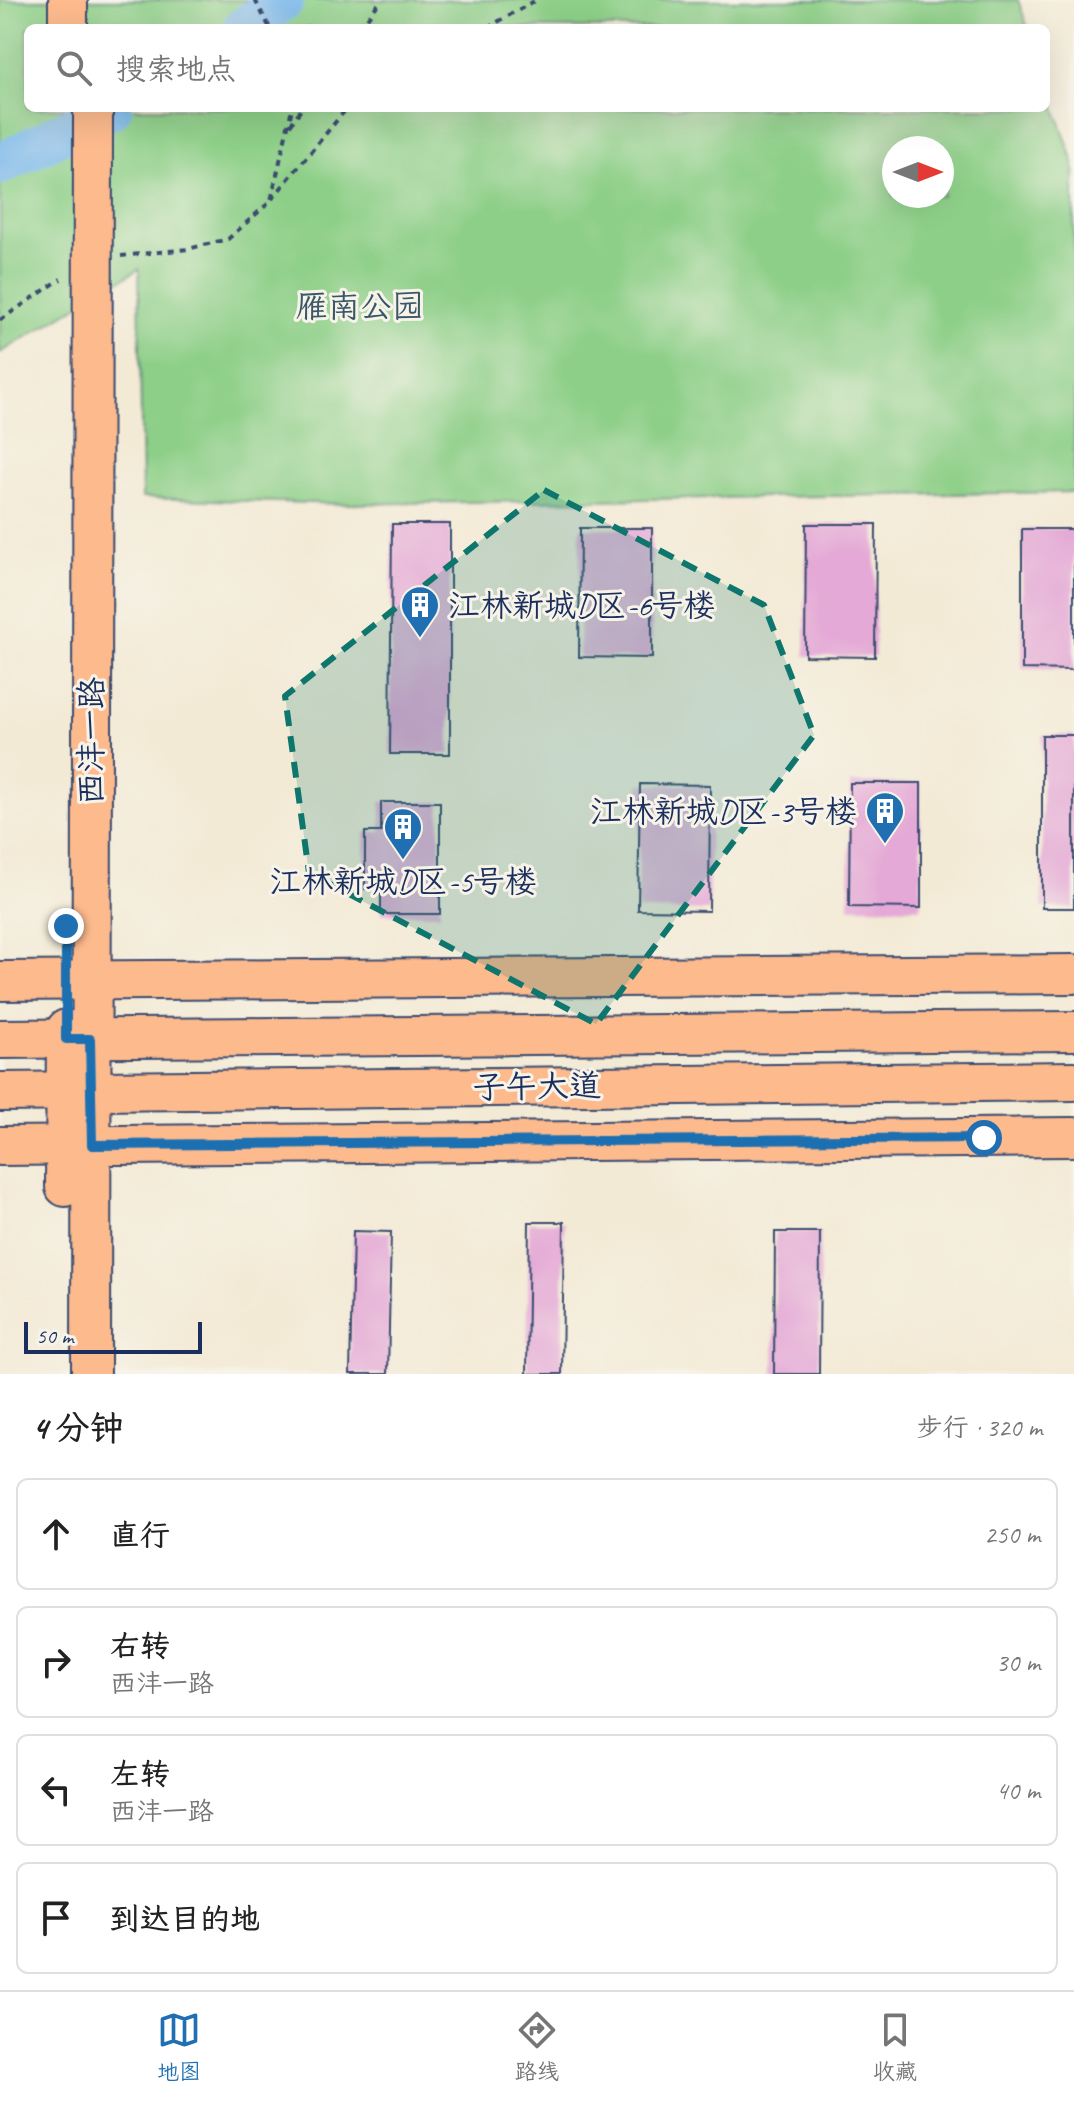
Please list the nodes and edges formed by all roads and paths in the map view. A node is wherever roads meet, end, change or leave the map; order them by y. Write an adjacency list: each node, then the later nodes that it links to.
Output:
1 (68, 0): 6 (main road)
2 (93, 0): 7 (main road)
3 (255, 0): 8 (path)
4 (381, 0): 9 (path)
5 (536, 0): 10 (path)
6 (68, 24)
7 (93, 24)
8 (268, 24)
9 (363, 24)
10 (494, 24)
11 (68, 112): 18 (main road, 西沣一路)
12 (93, 112): 18 (main road, 西沣一路)
13 (291, 112): 16 (path)
14 (299, 112): 16 (path)
15 (344, 112): 17 (path)
16 (287, 129): 17 (path)
17 (271, 201): 18 (path)
18 (80, 259): 19 (path); 22 (main road, 西沣一路)
19 (0, 320)
20 (1074, 974): 22 (main road)
21 (0, 981): 22 (main road)
22 (78, 981): 25 (main road, 西沣一路)
23 (1074, 1031): 25 (main road, 子午大道)
24 (0, 1039): 25 (main road, 子午大道)
25 (78, 1039): 27 (main road, 西沣一路)
26 (1074, 1081): 27 (main road, 子午大道)
27 (79, 1091): 28 (main road, 子午大道); 30 (main road, 西沣一路)
28 (0, 1092)
29 (1074, 1137): 30 (main road)
30 (79, 1145): 31 (main road); 32 (main road, 西沣一路); 33 (main road, 西沣一路)
31 (0, 1146)
32 (65, 1374)
33 (91, 1374)

